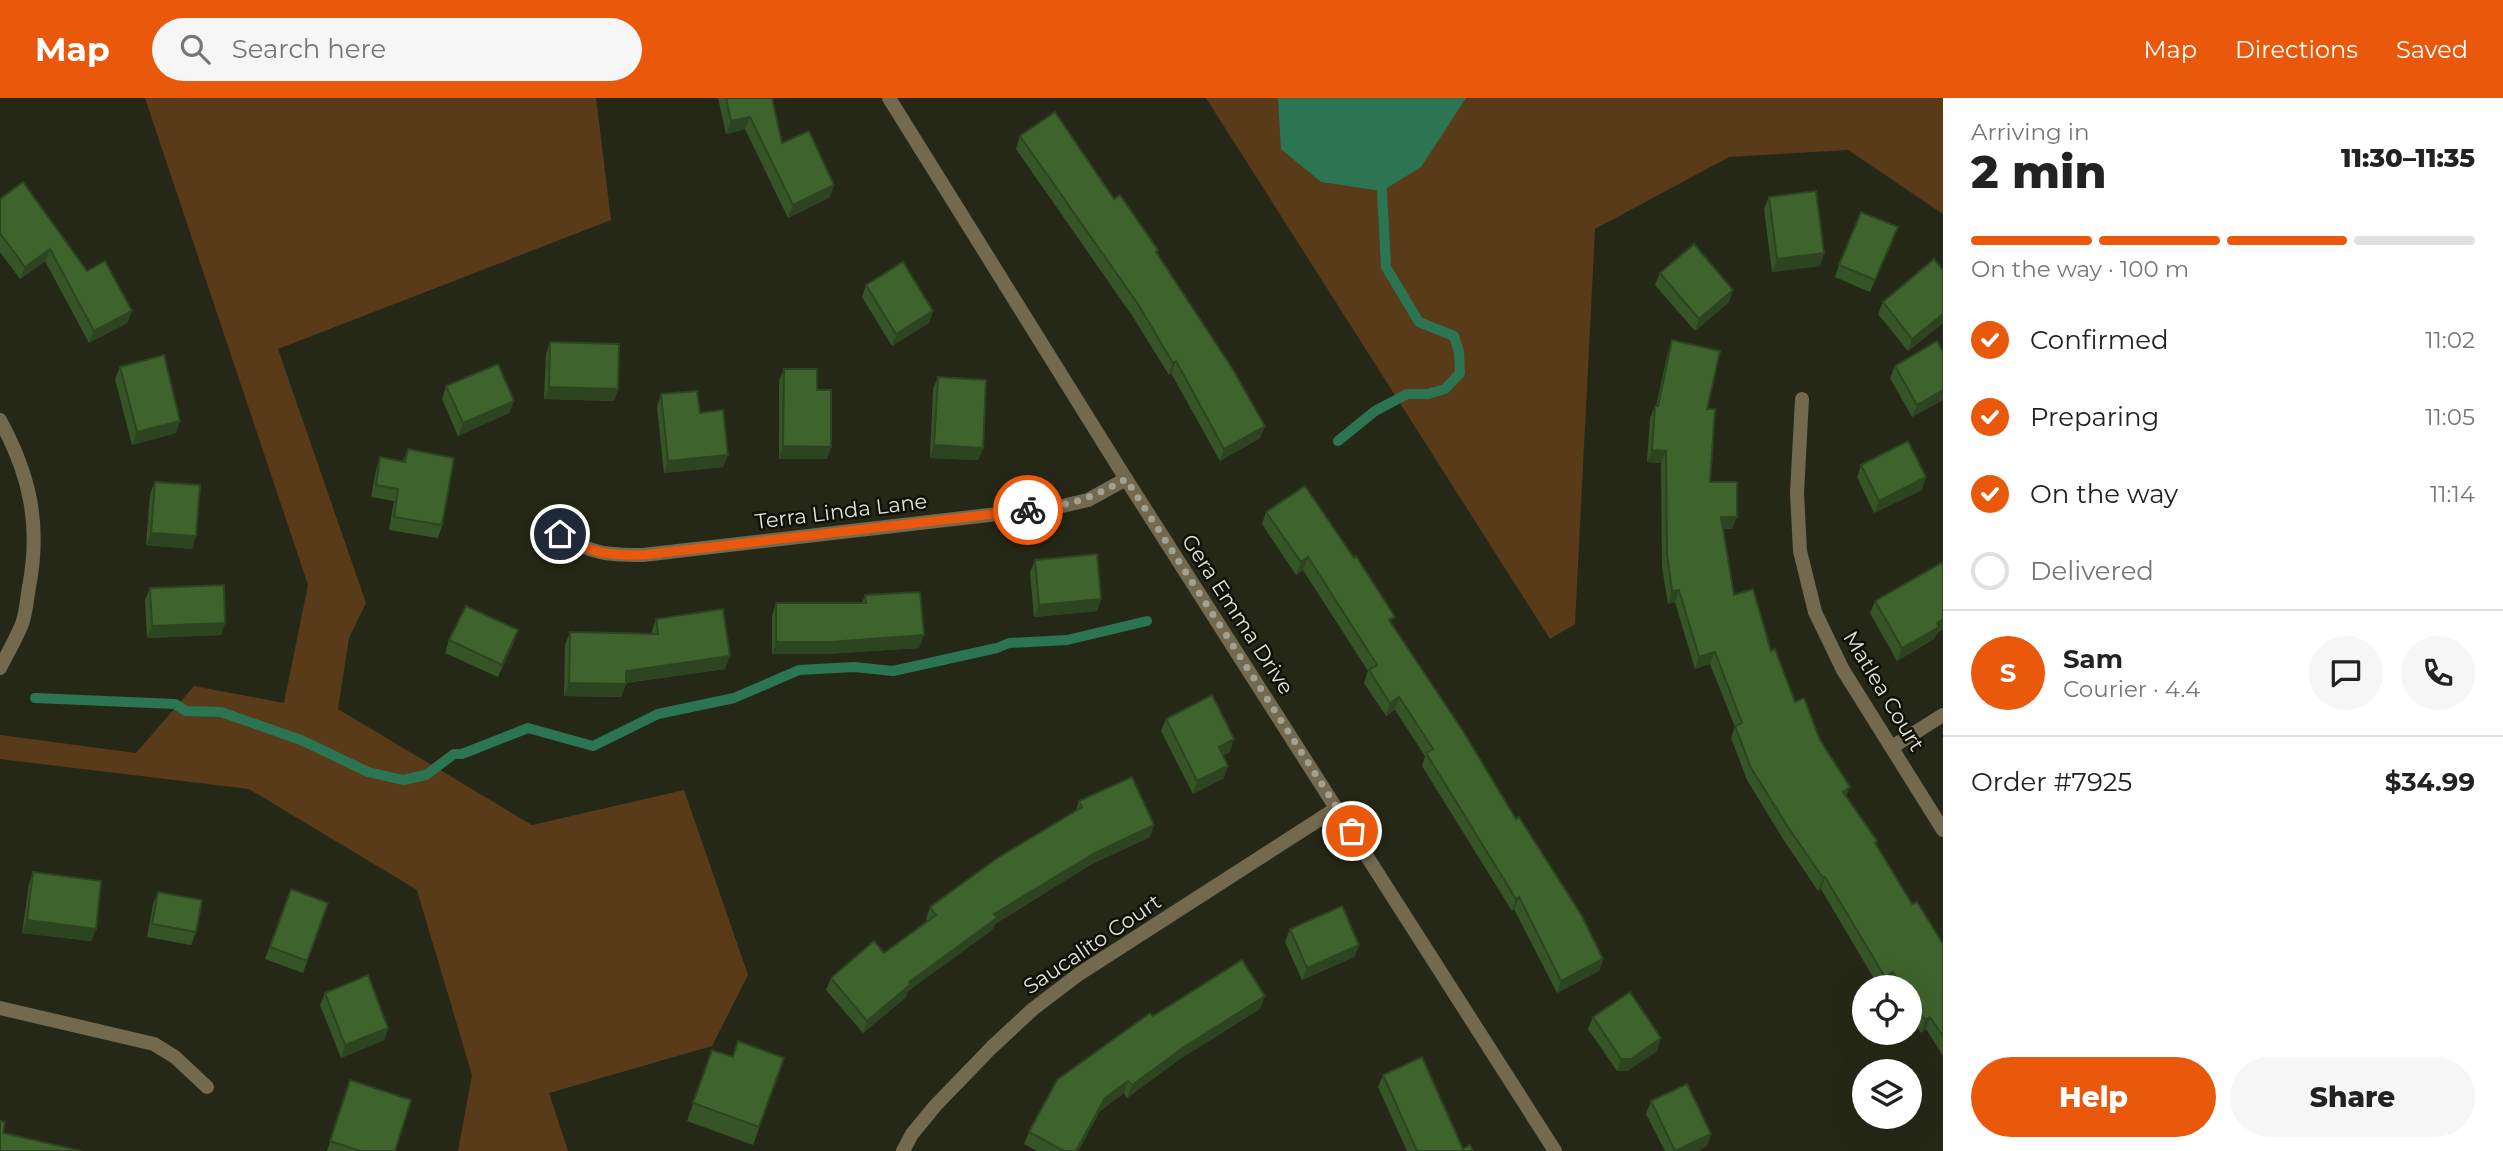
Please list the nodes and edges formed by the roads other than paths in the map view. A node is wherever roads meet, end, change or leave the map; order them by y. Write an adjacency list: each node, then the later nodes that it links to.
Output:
1 (889, 98): 4 (street, Gera Emma Drive)
2 (1802, 400): 8 (street, Matlea Court)
3 (0, 420): 6 (street)
4 (1126, 479): 5 (street, Terra Linda Lane); 9 (street, Gera Emma Drive)
5 (560, 534)
6 (0, 668)
7 (1943, 715): 8 (street)
8 (1892, 747): 10 (street, Matlea Court)
9 (1337, 808): 13 (street, Saucalito Court); 14 (street, Gera Emma Drive)
10 (1943, 830)
11 (0, 1008): 12 (street)
12 (206, 1087)
13 (903, 1151)
14 (1555, 1151)

